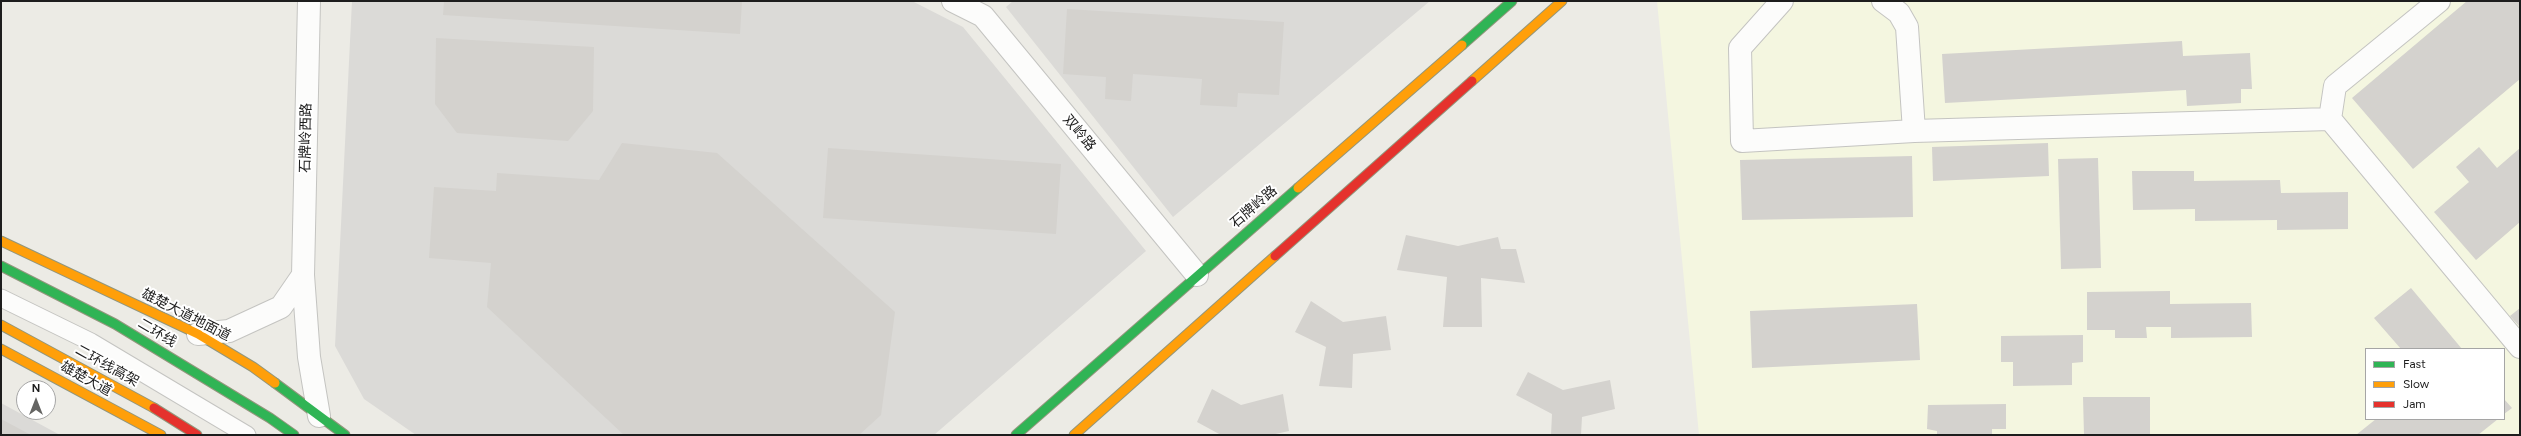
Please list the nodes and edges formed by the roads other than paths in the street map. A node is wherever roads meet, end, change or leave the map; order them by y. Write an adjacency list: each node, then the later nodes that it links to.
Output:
1 (309, 1): 12 (street, 石牌岭西路)
2 (954, 1): 13 (street, 双岭路)
3 (1512, 1): 13 (main road, 石牌岭路)
4 (1562, 1): 27 (main road)
5 (1782, 1): 9 (street)
6 (1883, 1): 9 (street)
7 (2439, 1): 8 (street)
8 (2330, 119): 9 (street); 17 (street)
9 (1914, 131)
10 (1, 241): 16 (main road, 雄楚大道地面道)
11 (1, 266): 24 (main road, 二环线)
12 (303, 275): 16 (street); 19 (street, 石牌岭西路)
13 (1197, 275): 26 (main road, 石牌岭路)
14 (1, 298): 23 (lane)
15 (1, 325): 22 (main road, 二环线高架)
16 (198, 334): 19 (main road, 雄楚大道地面道)
17 (2520, 347)
18 (1, 350): 20 (main road, 雄楚大道); 21 (main road)
19 (319, 416): 25 (main road, 雄楚大道地面道)
20 (156, 435)
21 (160, 435)
22 (197, 435)
23 (247, 435)
24 (294, 435)
25 (345, 435)
26 (1016, 435)
27 (1074, 435)

